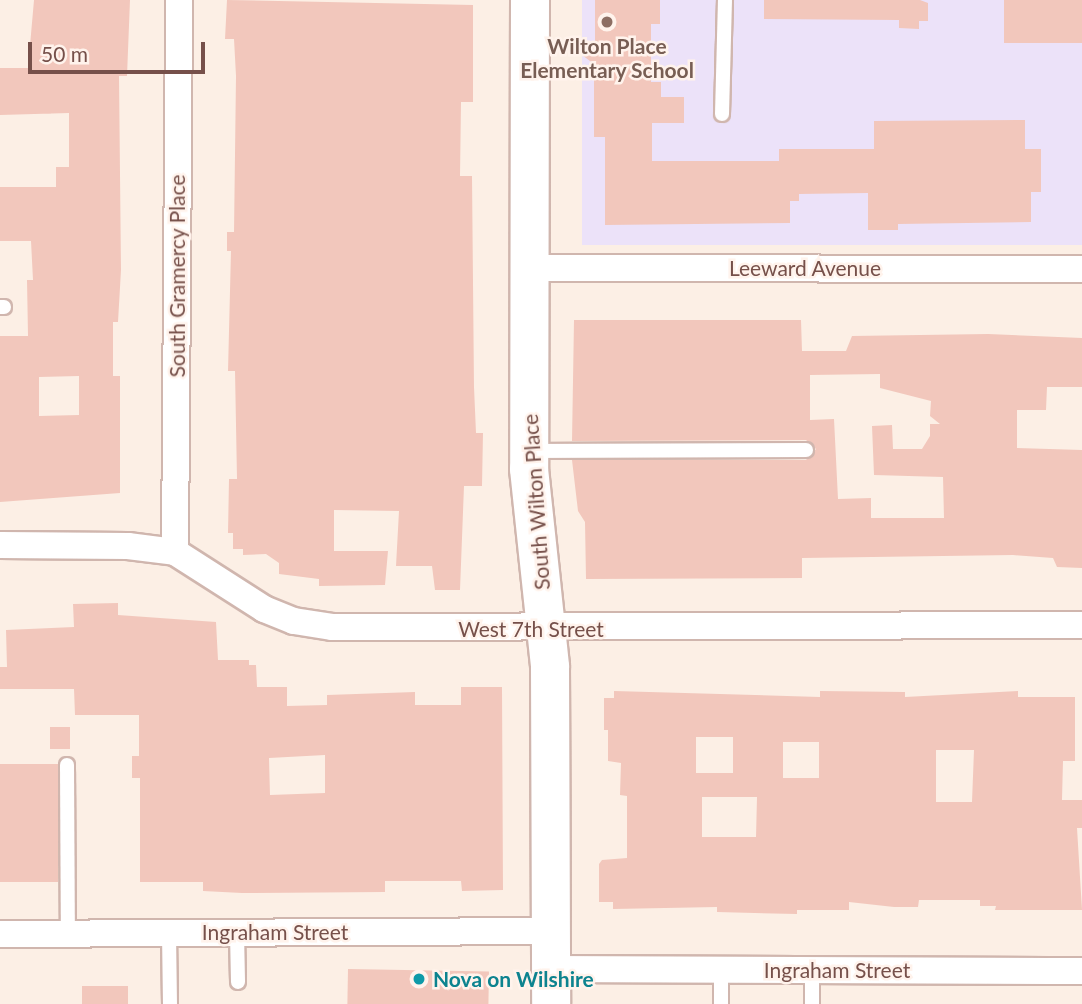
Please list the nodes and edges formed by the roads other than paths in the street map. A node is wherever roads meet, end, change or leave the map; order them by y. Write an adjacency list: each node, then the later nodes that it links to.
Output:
1 (179, 0): 10 (street, South Gramercy Place)
2 (530, 0): 5 (main road, South Wilton Place)
3 (725, 0): 4 (lane)
4 (722, 114)
5 (527, 268): 6 (street, Leeward Avenue); 8 (main road, South Wilton Place)
6 (1082, 269)
7 (806, 450): 8 (lane)
8 (528, 451): 12 (main road, South Wilton Place)
9 (0, 545): 10 (street, West 7th Street)
10 (175, 552): 12 (street, West 7th Street)
11 (1082, 625): 12 (street, West 7th Street)
12 (546, 630): 14 (main road, South Wilton Place)
13 (67, 765): 15 (lane)
14 (550, 931): 17 (street, Ingraham Street); 23 (main road, South Wilton Place)
15 (68, 933): 16 (street, Ingraham Street); 18 (street, Ingraham Street)
16 (169, 933): 17 (street, Ingraham Street); 24 (lane)
17 (237, 933): 22 (lane)
18 (0, 934)
19 (721, 970): 20 (street, Ingraham Street); 23 (street, Ingraham Street); 25 (lane)
20 (812, 970): 21 (street, Ingraham Street); 26 (lane)
21 (1082, 971)
22 (238, 982)
23 (550, 987)
24 (170, 1004)
25 (721, 1004)
26 (812, 1004)

